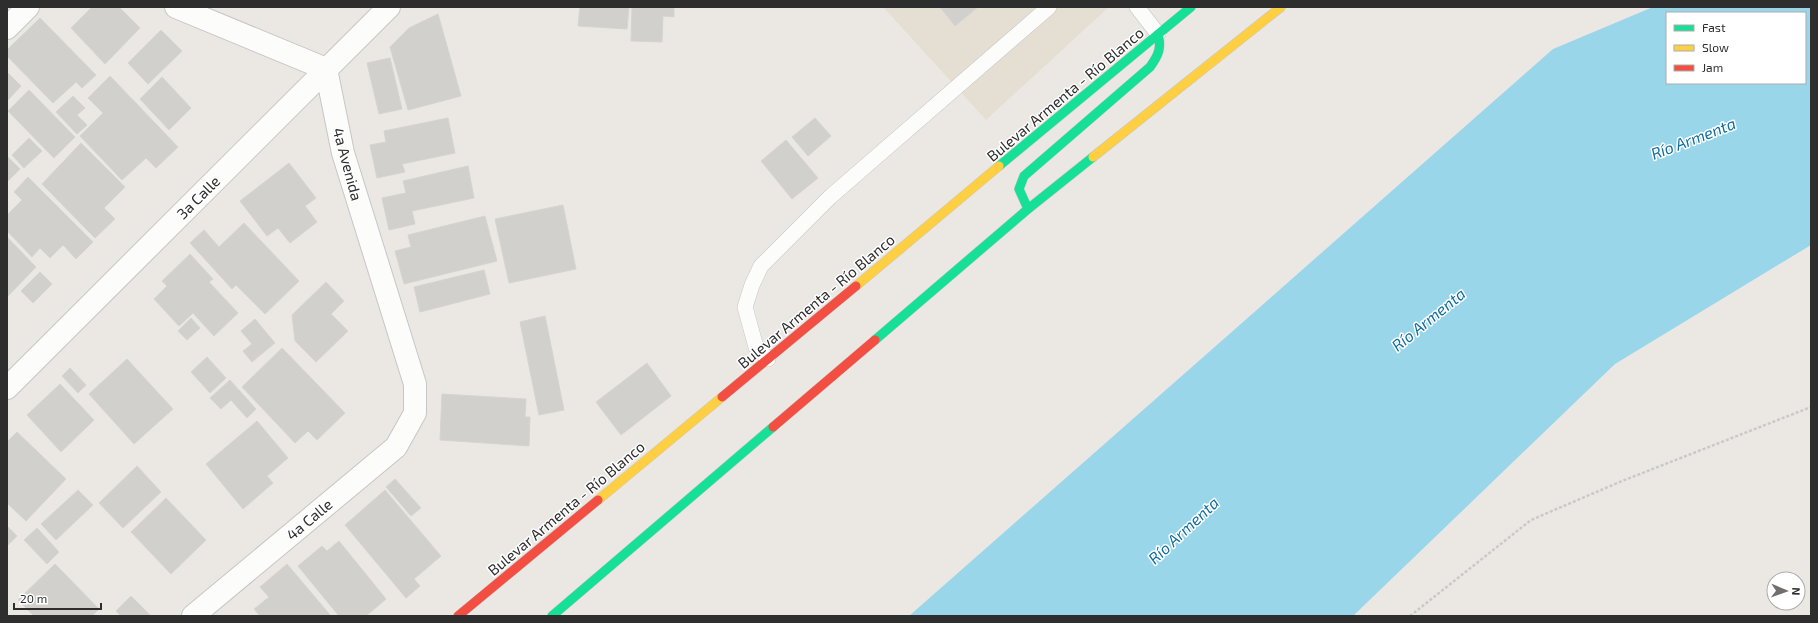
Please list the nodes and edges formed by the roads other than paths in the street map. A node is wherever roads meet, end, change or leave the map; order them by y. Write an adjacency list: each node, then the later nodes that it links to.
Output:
1 (28, 7): 8 (street)
2 (176, 7): 10 (street)
3 (389, 7): 10 (street, 3a Calle)
4 (1049, 7): 12 (lane)
5 (1137, 7): 9 (lane)
6 (1191, 7): 9 (main road, Bulevar Armenta - Río Blanco)
7 (1274, 9): 11 (main road)
8 (7, 28)
9 (1158, 34): 11 (main road); 12 (main road, Bulevar Armenta - Río Blanco)
10 (326, 69): 13 (street, 3a Calle); 14 (street, 4a Avenida)
11 (1028, 209): 17 (main road)
12 (768, 359): 16 (main road, Bulevar Armenta - Río Blanco)
13 (7, 388)
14 (415, 413): 15 (street, 4a Calle)
15 (193, 616)
16 (458, 616)
17 (552, 616)

